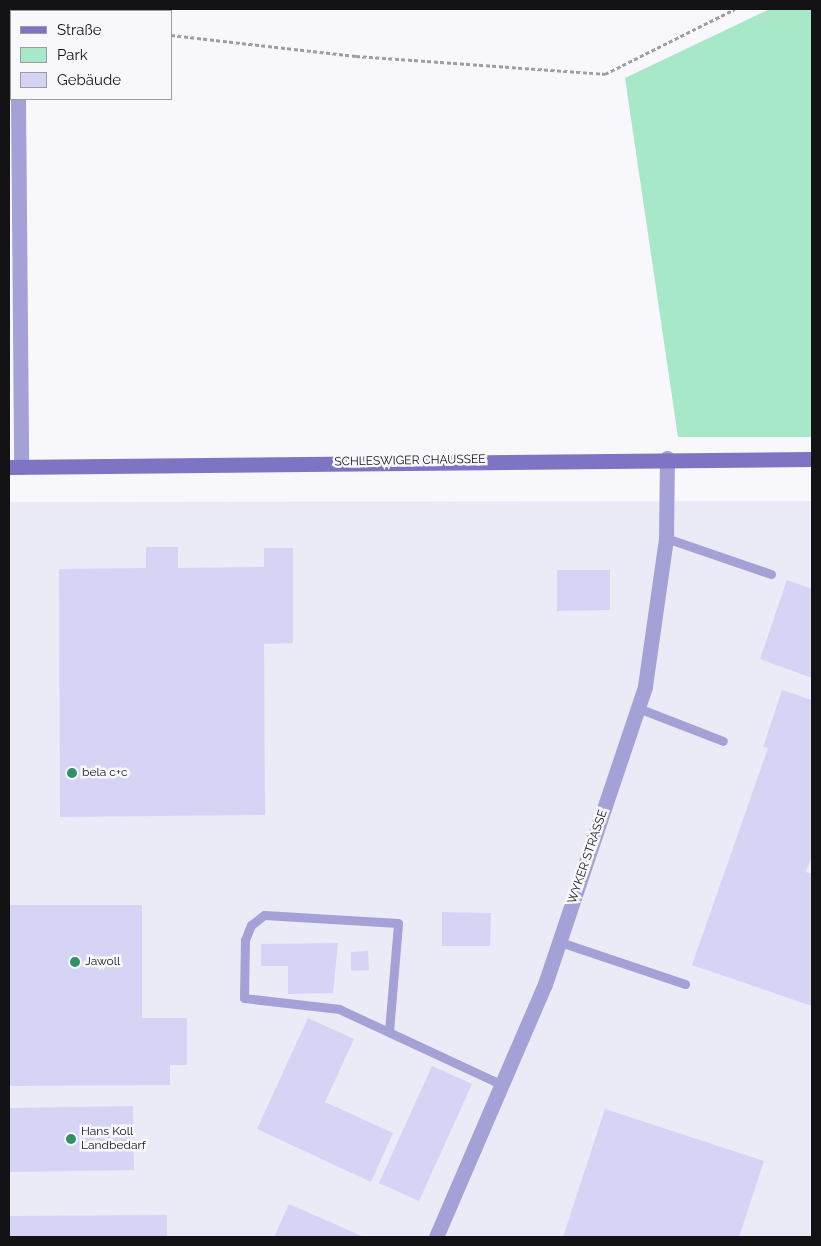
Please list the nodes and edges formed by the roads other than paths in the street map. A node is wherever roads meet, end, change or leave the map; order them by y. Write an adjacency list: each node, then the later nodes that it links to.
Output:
1 (18, 100): 4 (street)
2 (667, 458): 3 (main road, SCHLESWIGER CHAUSSEE); 4 (main road, SCHLESWIGER CHAUSSEE); 5 (street, WYKER STRASSE)
3 (812, 459)
4 (15, 466)
5 (666, 538): 6 (lane); 7 (street, WYKER STRASSE)
6 (771, 574)
7 (638, 708): 8 (lane); 9 (street, WYKER STRASSE)
8 (723, 741)
9 (560, 942): 10 (lane); 12 (street, WYKER STRASSE)
10 (685, 984)
11 (389, 1031): 11 (lane); 12 (lane)
12 (503, 1085): 13 (street, WYKER STRASSE)
13 (436, 1237)

